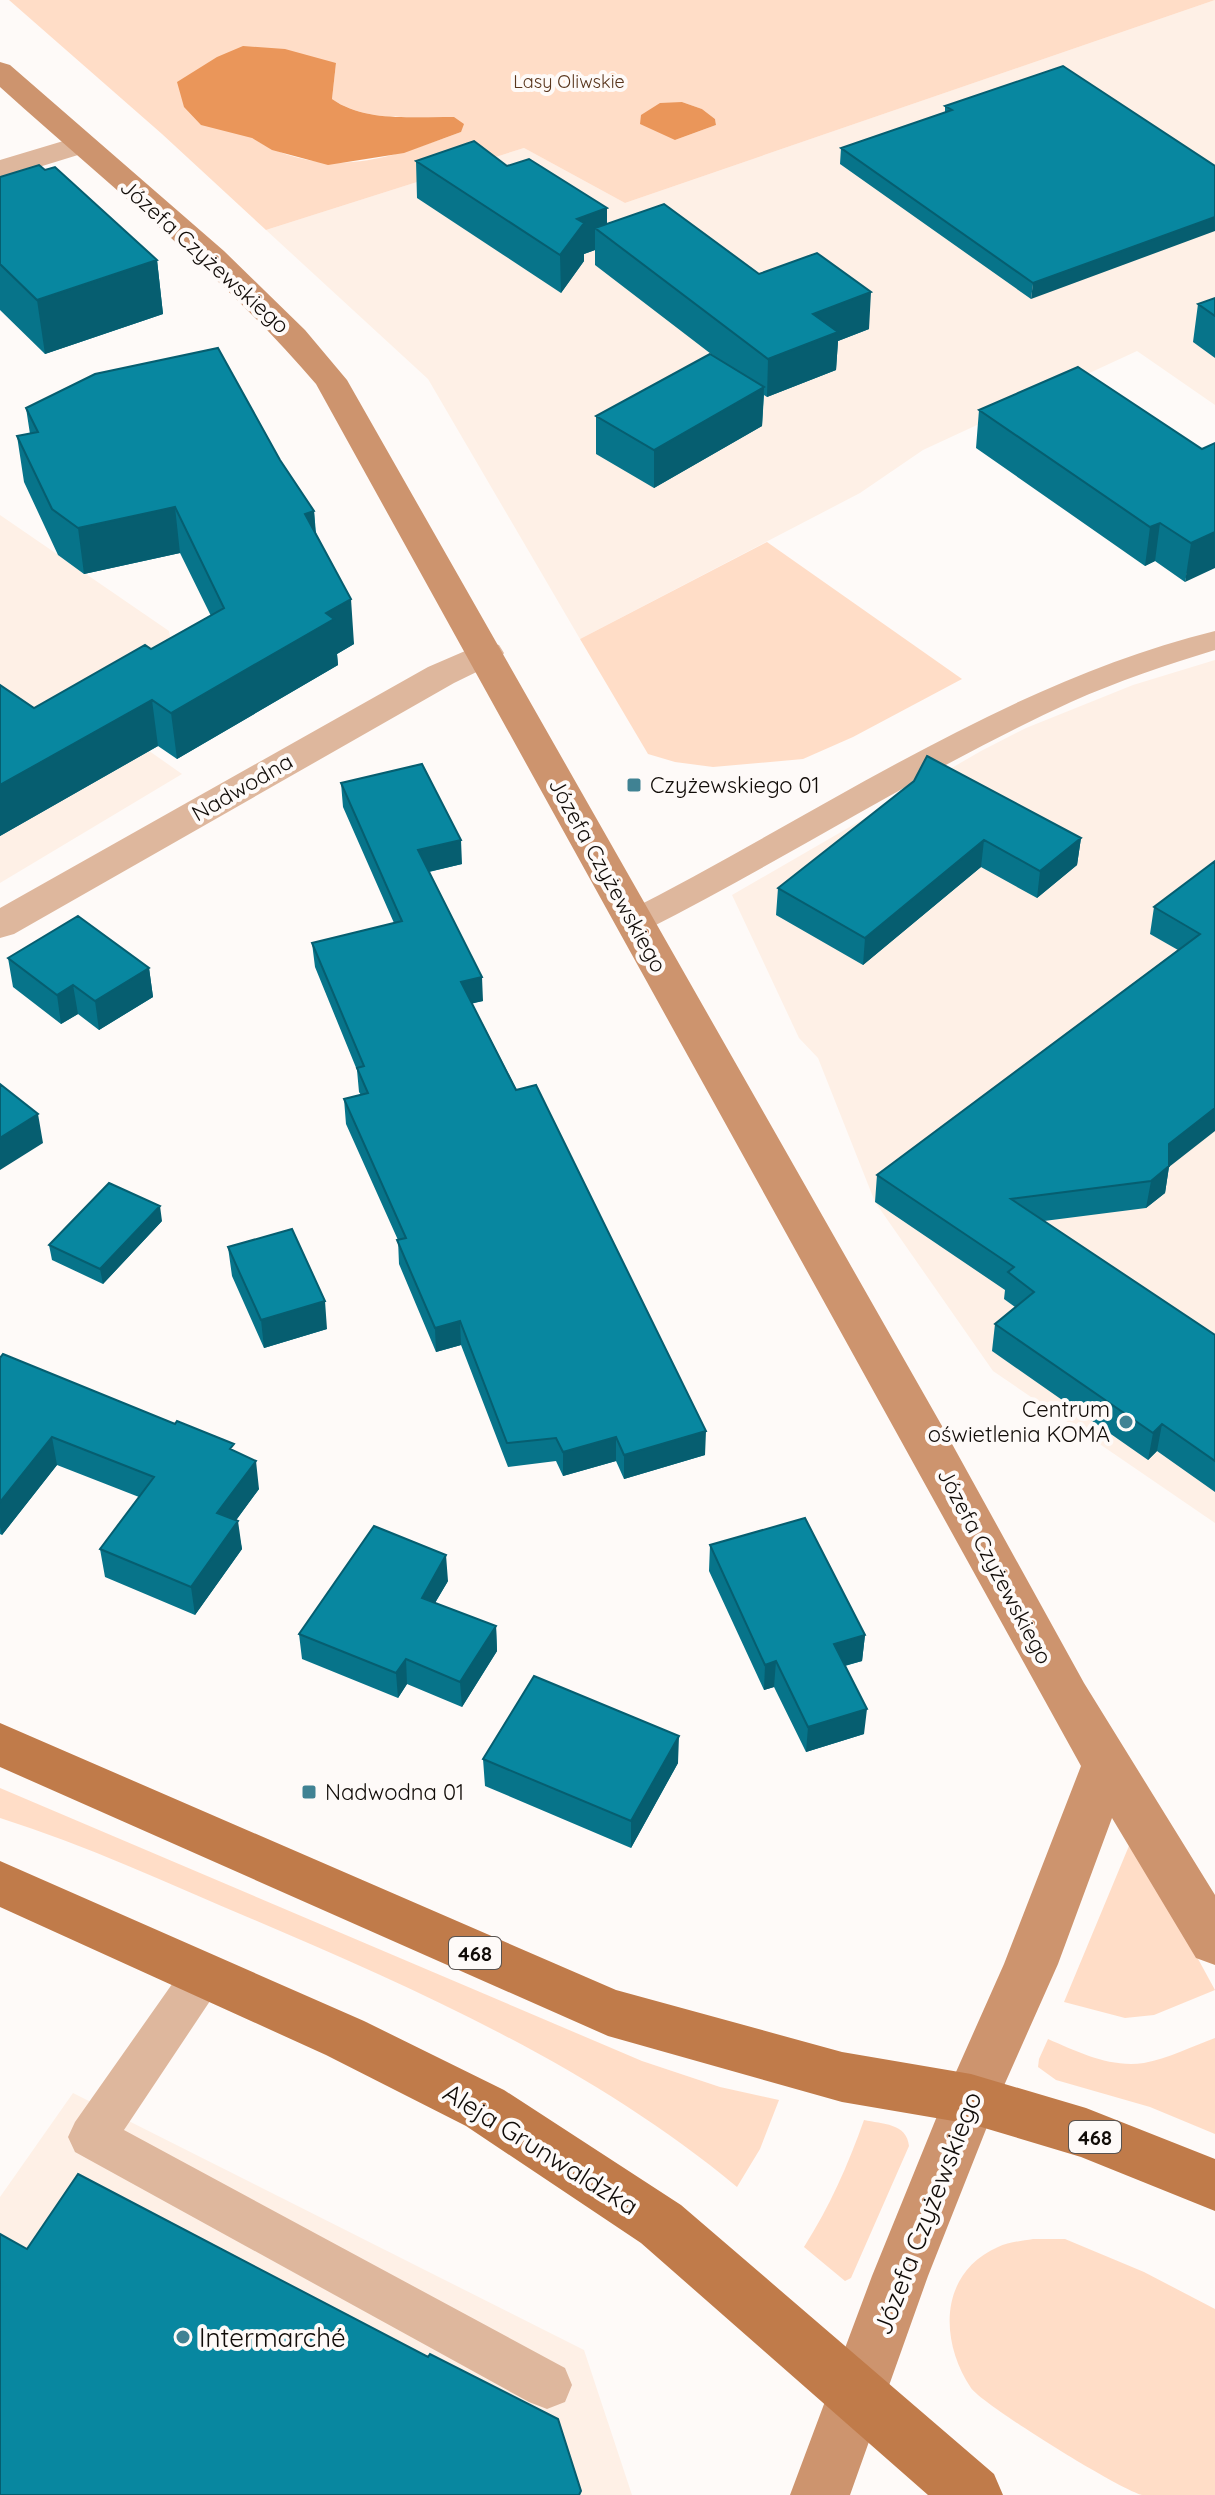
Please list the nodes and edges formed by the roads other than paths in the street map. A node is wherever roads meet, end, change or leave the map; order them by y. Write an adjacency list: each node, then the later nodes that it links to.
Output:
1 (0, 71): 2 (street, Józefa Czyżewskiego)
2 (80, 145): 3 (street); 5 (street, Józefa Czyżewskiego)
3 (0, 170)
4 (1215, 640): 6 (lane)
5 (486, 653): 6 (street, Józefa Czyżewskiego); 7 (street, Nadwodna)
6 (634, 922): 9 (street, Józefa Czyżewskiego)
7 (0, 925)
8 (0, 1744): 13 (main road, 468)
9 (1107, 1765): 11 (street, Józefa Czyżewskiego); 13 (street, Józefa Czyżewskiego)
10 (0, 1883): 12 (main road, Aleja Grunwaldzka)
11 (1215, 1942)
12 (205, 1974): 15 (lane); 16 (main road, Aleja Grunwaldzka)
13 (971, 2099): 14 (main road, 468); 16 (street, Józefa Czyżewskiego)
14 (1215, 2185)
15 (547, 2385)
16 (857, 2394): 17 (street, Józefa Czyżewskiego); 18 (main road, Aleja Grunwaldzka)
17 (820, 2495)
18 (973, 2495)

